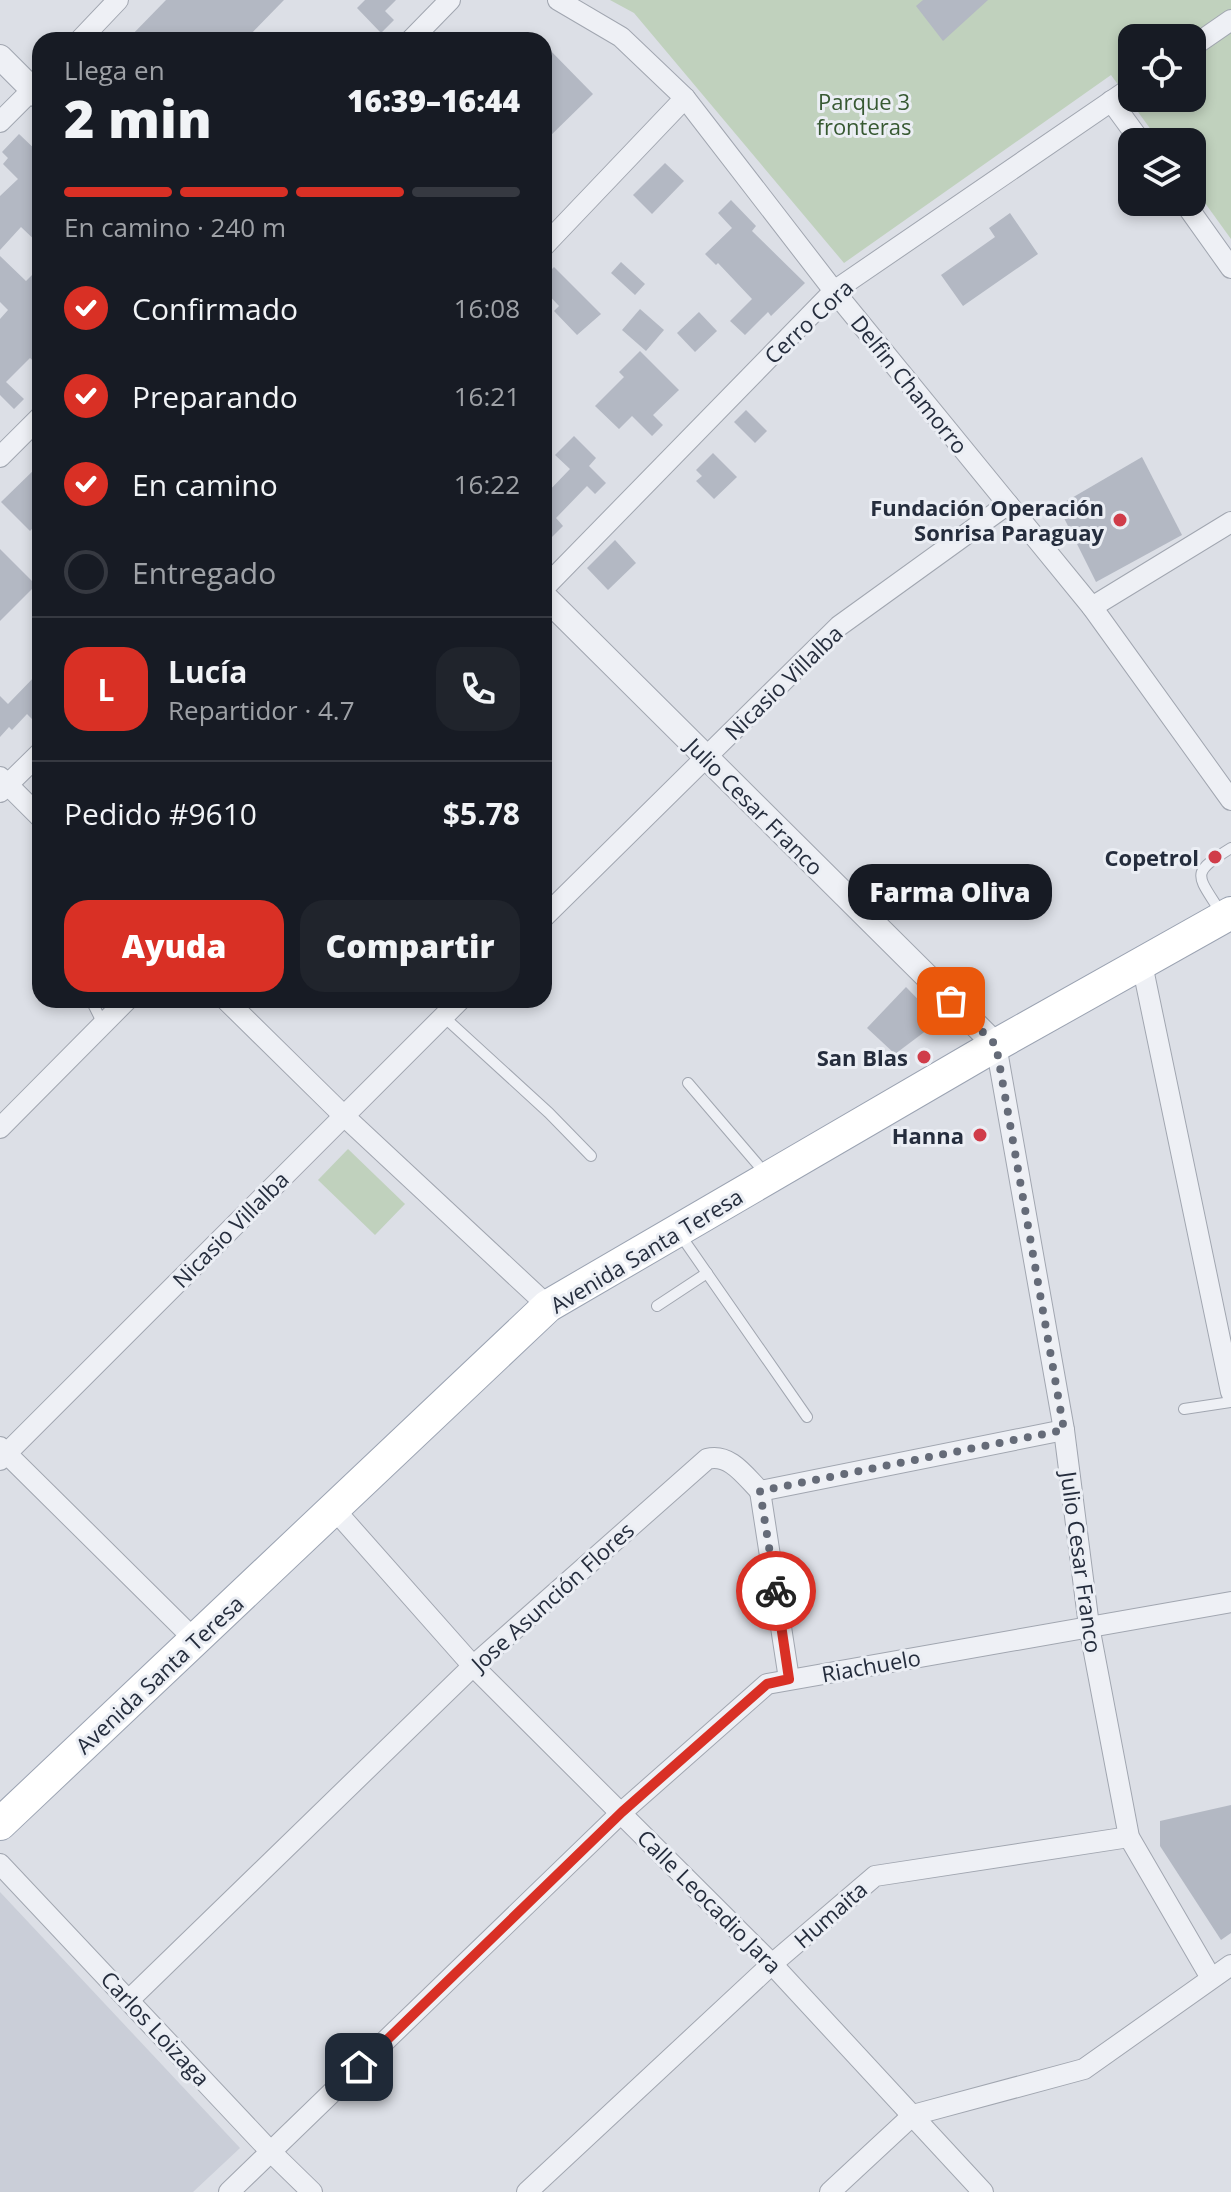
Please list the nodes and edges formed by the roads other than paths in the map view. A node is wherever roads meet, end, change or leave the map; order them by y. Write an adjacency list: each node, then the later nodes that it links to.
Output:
1 (118, 0): 5 (street)
2 (450, 0): 6 (street)
3 (558, 0): 12 (street, Delfin Chamorro)
4 (1231, 20): 7 (street)
5 (88, 32)
6 (419, 32)
7 (1206, 37)
8 (0, 57): 9 (street)
9 (32, 85)
10 (32, 93): 14 (street)
11 (1118, 96): 13 (street, Cerro Cora)
12 (685, 98): 17 (street); 19 (street, Delfin Chamorro)
13 (1111, 101): 15 (street); 19 (street, Cerro Cora)
14 (0, 122)
15 (1131, 128)
16 (1194, 216): 18 (street)
17 (552, 238)
18 (1231, 268)
19 (834, 291): 22 (street, Delfin Chamorro); 24 (street, Cerro Cora)
20 (32, 425): 21 (street)
21 (0, 457)
22 (1008, 504): 26 (street, Delfin Chamorro); 27 (street, Nicasio Villalba)
23 (1231, 522): 26 (street)
24 (552, 580)
25 (552, 604): 27 (street, Julio Cesar Franco)
26 (1092, 607): 30 (street, Delfin Chamorro)
27 (706, 757): 33 (street, Nicasio Villalba); 42 (street, Julio Cesar Franco)
28 (32, 760): 29 (street)
29 (3, 785): 31 (street)
30 (1231, 800)
31 (32, 810)
32 (1231, 848): 34 (lane)
33 (552, 909)
34 (1227, 915): 35 (main road, Avenida Santa Teresa)
35 (1142, 964): 42 (main road, Avenida Santa Teresa); 52 (street)
36 (95, 1008): 41 (lane)
37 (119, 1008): 41 (street)
38 (234, 1008): 44 (street)
39 (452, 1008): 40 (street, Nicasio Villalba)
40 (443, 1016): 44 (street, Nicasio Villalba); 46 (lane)
41 (103, 1024): 45 (street)
42 (996, 1045): 47 (main road, Avenida Santa Teresa); 56 (street, Julio Cesar Franco)
43 (688, 1083): 47 (lane)
44 (343, 1115): 50 (street); 57 (street, Nicasio Villalba)
45 (0, 1128)
46 (591, 1156)
47 (769, 1178): 48 (main road, Avenida Santa Teresa)
48 (678, 1231): 49 (lane); 50 (main road, Avenida Santa Teresa)
49 (707, 1273): 51 (lane); 55 (lane)
50 (548, 1306): 59 (main road, Avenida Santa Teresa)
51 (657, 1306)
52 (1231, 1392)
53 (1231, 1402): 54 (lane)
54 (1184, 1409)
55 (807, 1417)
56 (1064, 1430): 58 (street); 61 (street, Julio Cesar Franco)
57 (2, 1453): 62 (street)
58 (760, 1491): 63 (street, Jose Asunción Flores); 64 (street)
59 (334, 1509): 62 (main road, Avenida Santa Teresa); 63 (street, Calle Leocadio Jara)
60 (1231, 1602): 61 (street, Riachuelo)
61 (1089, 1626): 64 (street, Riachuelo); 67 (street, Julio Cesar Franco)
62 (195, 1640): 66 (main road, Avenida Santa Teresa)
63 (473, 1666): 65 (street, Calle Leocadio Jara); 71 (street, Jose Asunción Flores)
64 (789, 1679): 65 (street, Riachuelo)
65 (622, 1812): 69 (street, Calle Leocadio Jara); 73 (street, Riachuelo)
66 (0, 1824)
67 (1129, 1837): 69 (street, Humaita); 70 (street, Julio Cesar Franco)
68 (0, 1864): 71 (street, Carlos Loizaga)
69 (772, 1964): 72 (street, Calle Leocadio Jara); 76 (street, Humaita)
70 (1225, 1973): 72 (street)
71 (130, 1999): 73 (street, Carlos Loizaga)
72 (913, 2115): 77 (street); 78 (street, Calle Leocadio Jara)
73 (271, 2152): 74 (street, Riachuelo); 75 (street, Carlos Loizaga)
74 (229, 2192)
75 (312, 2192)
76 (527, 2192)
77 (830, 2192)
78 (983, 2192)

